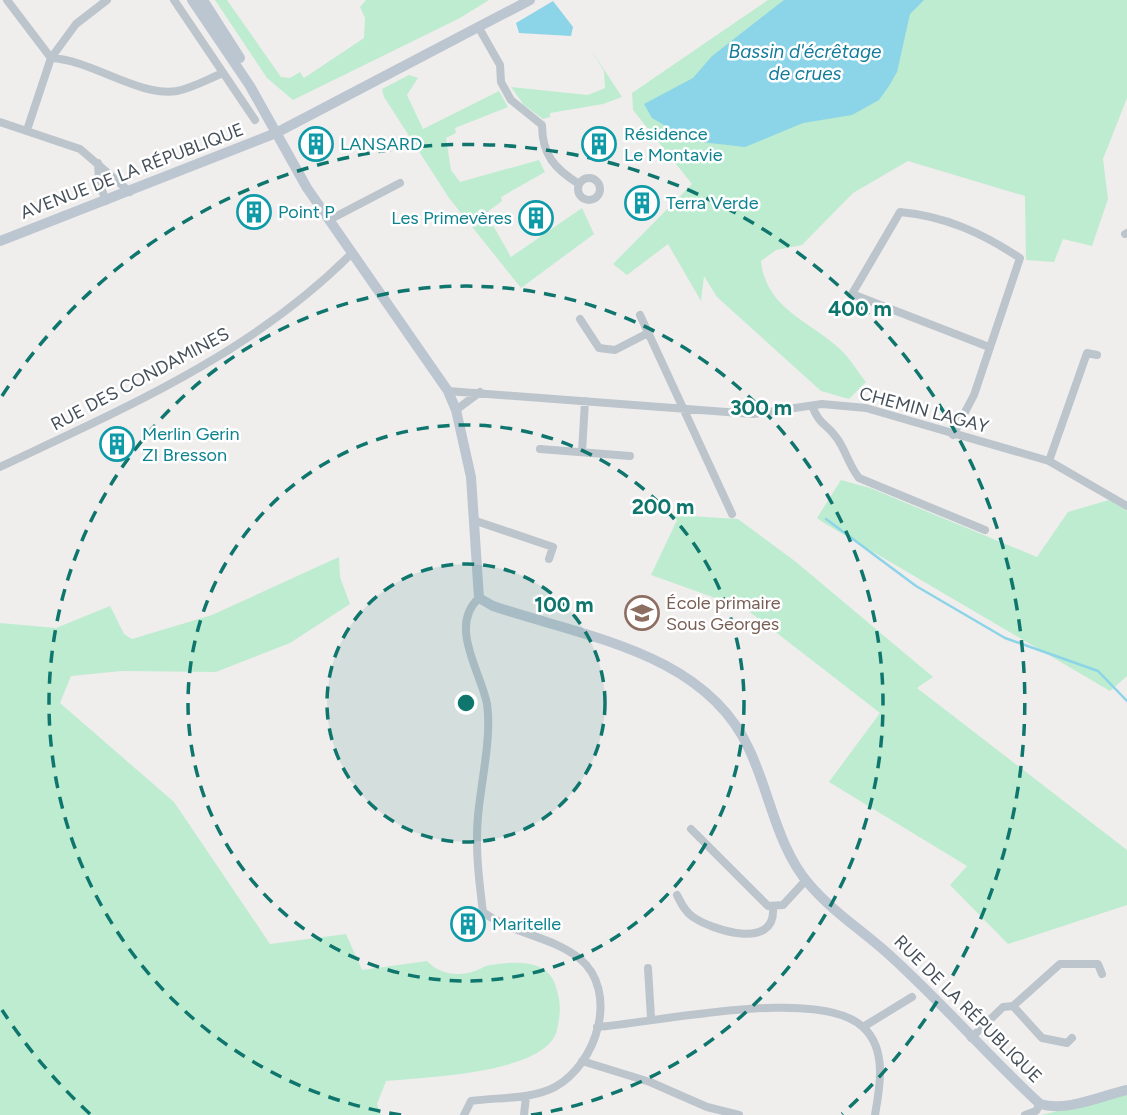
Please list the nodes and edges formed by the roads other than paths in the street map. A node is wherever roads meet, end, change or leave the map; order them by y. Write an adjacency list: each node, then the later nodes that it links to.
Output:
1 (7, 0): 8 (street)
2 (107, 0): 8 (street)
3 (174, 0): 9 (street)
4 (192, 0): 13 (street)
5 (203, 0): 13 (street)
6 (530, 0): 7 (street, AVENUE DE LA RÉPUBLIQUE)
7 (479, 28): 13 (street, AVENUE DE LA RÉPUBLIQUE); 16 (street)
8 (51, 58): 9 (street); 12 (street)
9 (223, 73): 10 (street)
10 (256, 120)
11 (0, 122): 12 (street)
12 (27, 130): 14 (street)
13 (276, 133): 17 (street, AVENUE DE LA RÉPUBLIQUE); 19 (street)
14 (98, 163): 17 (street); 18 (street)
15 (400, 183): 19 (street)
16 (579, 184)
17 (130, 192): 18 (street, AVENUE DE LA RÉPUBLIQUE)
18 (106, 201): 20 (street, AVENUE DE LA RÉPUBLIQUE)
19 (329, 220): 21 (street)
20 (0, 241)
21 (352, 253): 27 (street); 38 (street, RUE DES CONDAMINES)
22 (640, 315): 24 (street)
23 (579, 319): 24 (street)
24 (648, 333): 31 (street)
25 (989, 347): 25 (street); 33 (street)
26 (1097, 355): 37 (street)
27 (448, 391): 28 (street, CHEMIN LAGAY); 32 (street)
28 (480, 392): 29 (street, CHEMIN LAGAY); 32 (street)
29 (585, 401): 31 (street, CHEMIN LAGAY); 35 (street)
30 (812, 406): 31 (street, CHEMIN LAGAY); 33 (street, CHEMIN LAGAY); 42 (street)
31 (682, 408): 40 (street)
32 (456, 410): 41 (street)
33 (953, 435): 37 (street, CHEMIN LAGAY)
34 (540, 449): 35 (street)
35 (582, 452): 36 (street)
36 (630, 456)
37 (1049, 461): 39 (street, CHEMIN LAGAY)
38 (0, 467)
39 (1127, 506)
40 (732, 514)
41 (473, 520): 43 (street); 44 (street)
42 (985, 530)
43 (549, 559)
44 (479, 598): 46 (street, RUE DE LA RÉPUBLIQUE); 54 (street)
45 (691, 830): 48 (street)
46 (806, 880): 48 (street); 56 (street, RUE DE LA RÉPUBLIQUE)
47 (677, 895): 48 (street)
48 (773, 908)
49 (648, 968): 53 (street)
50 (1102, 974): 52 (street)
51 (912, 997): 55 (street)
52 (1013, 1006): 56 (street); 57 (street)
53 (651, 1017): 54 (street); 55 (street)
54 (597, 1027): 58 (street)
55 (863, 1027): 65 (street)
56 (971, 1038): 61 (street, RUE DE LA RÉPUBLIQUE)
57 (1072, 1038)
58 (582, 1061): 60 (street); 64 (street)
59 (1127, 1090): 61 (street, RUE DE LA RÉPUBLIQUE)
60 (526, 1096): 62 (street); 63 (street)
61 (1040, 1104): 66 (street)
62 (464, 1115)
63 (524, 1115)
64 (739, 1115)
65 (875, 1115)
66 (1025, 1115)

